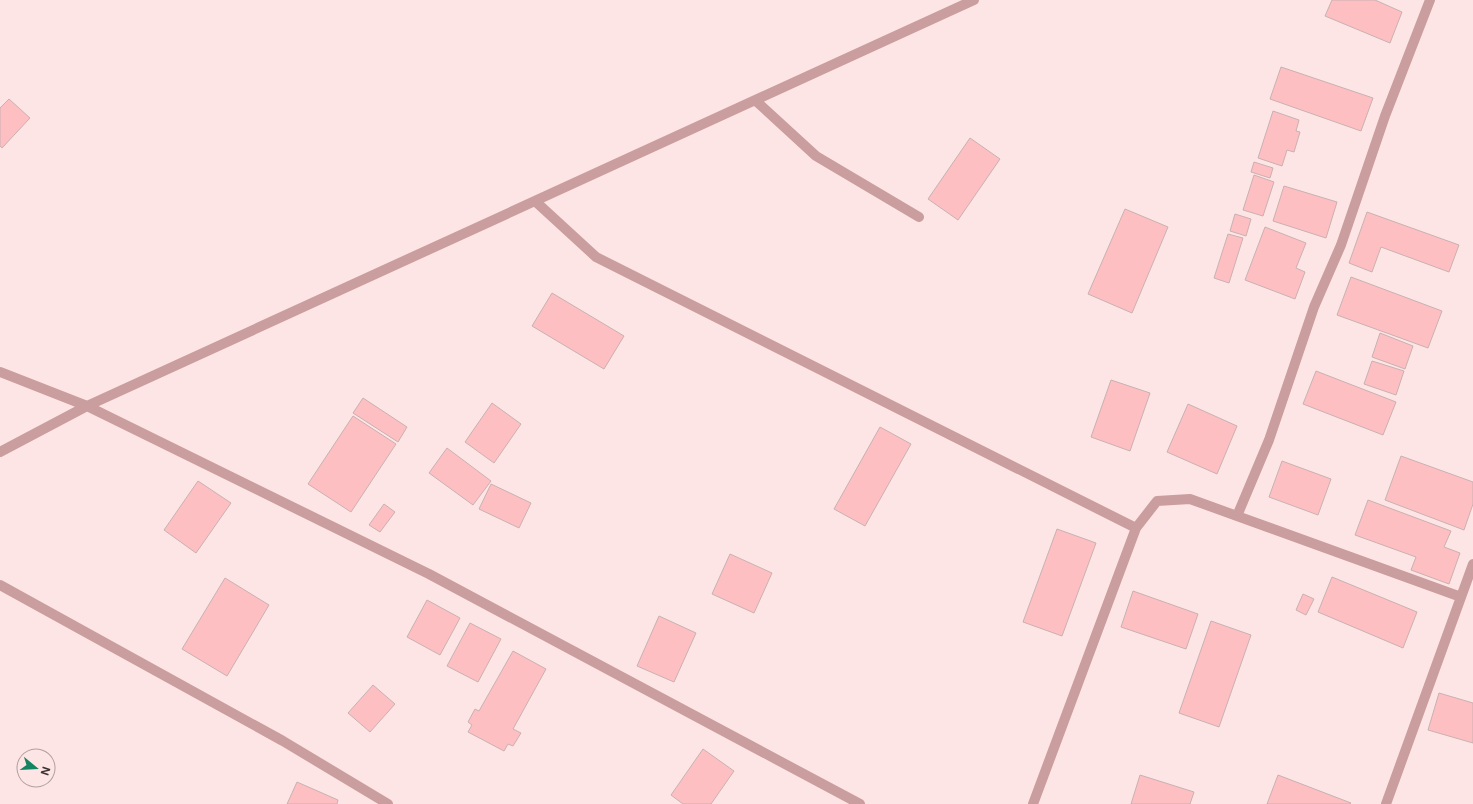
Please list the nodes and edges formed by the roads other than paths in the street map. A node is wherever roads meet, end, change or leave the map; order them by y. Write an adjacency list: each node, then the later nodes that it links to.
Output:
1 (974, 0): 3 (street)
2 (1430, 0): 9 (street)
3 (755, 100): 4 (street); 5 (street)
4 (535, 201): 7 (street); 10 (street)
5 (918, 217)
6 (0, 372): 7 (street)
7 (88, 406): 8 (street); 15 (street)
8 (0, 452)
9 (1238, 516): 10 (street); 13 (street)
10 (1136, 528): 16 (street)
11 (1473, 564): 13 (street)
12 (0, 585): 14 (street)
13 (1461, 597): 17 (street)
14 (388, 804)
15 (860, 804)
16 (1033, 804)
17 (1386, 804)

